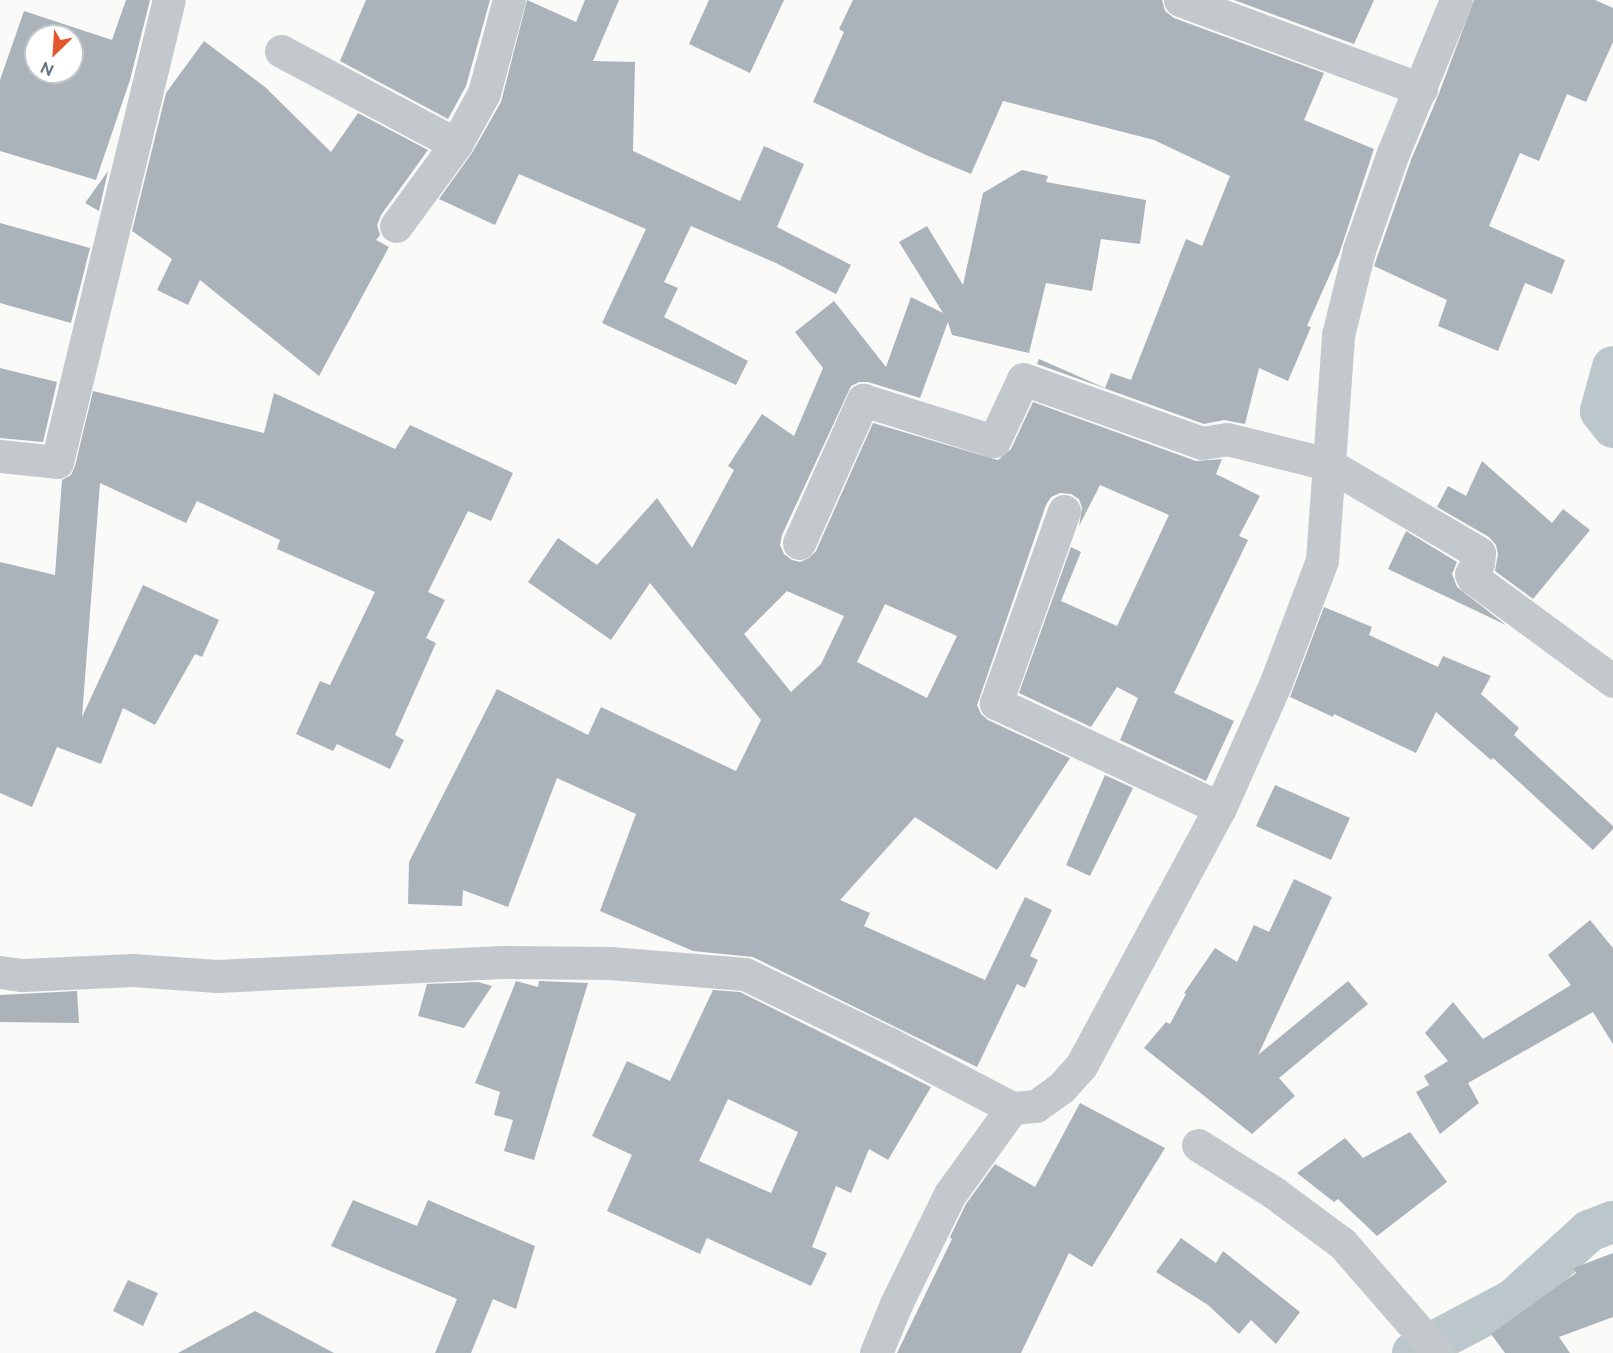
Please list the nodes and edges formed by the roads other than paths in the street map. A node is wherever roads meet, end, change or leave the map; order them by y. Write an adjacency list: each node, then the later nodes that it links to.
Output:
1 (169, 0): 9 (street)
2 (509, 0): 7 (street)
3 (1180, 0): 6 (street)
4 (1456, 0): 6 (street)
5 (281, 51): 7 (street)
6 (1421, 89): 10 (street)
7 (456, 144): 8 (street)
8 (396, 226)
9 (0, 456)
10 (1328, 464): 12 (street); 13 (street); 14 (street)
11 (1064, 511): 14 (street)
12 (799, 543)
13 (1613, 681)
14 (1220, 808): 16 (street)
15 (0, 972): 16 (street)
16 (1012, 1108): 18 (street)
17 (1198, 1145): 19 (street)
18 (876, 1353)
19 (1438, 1353)

